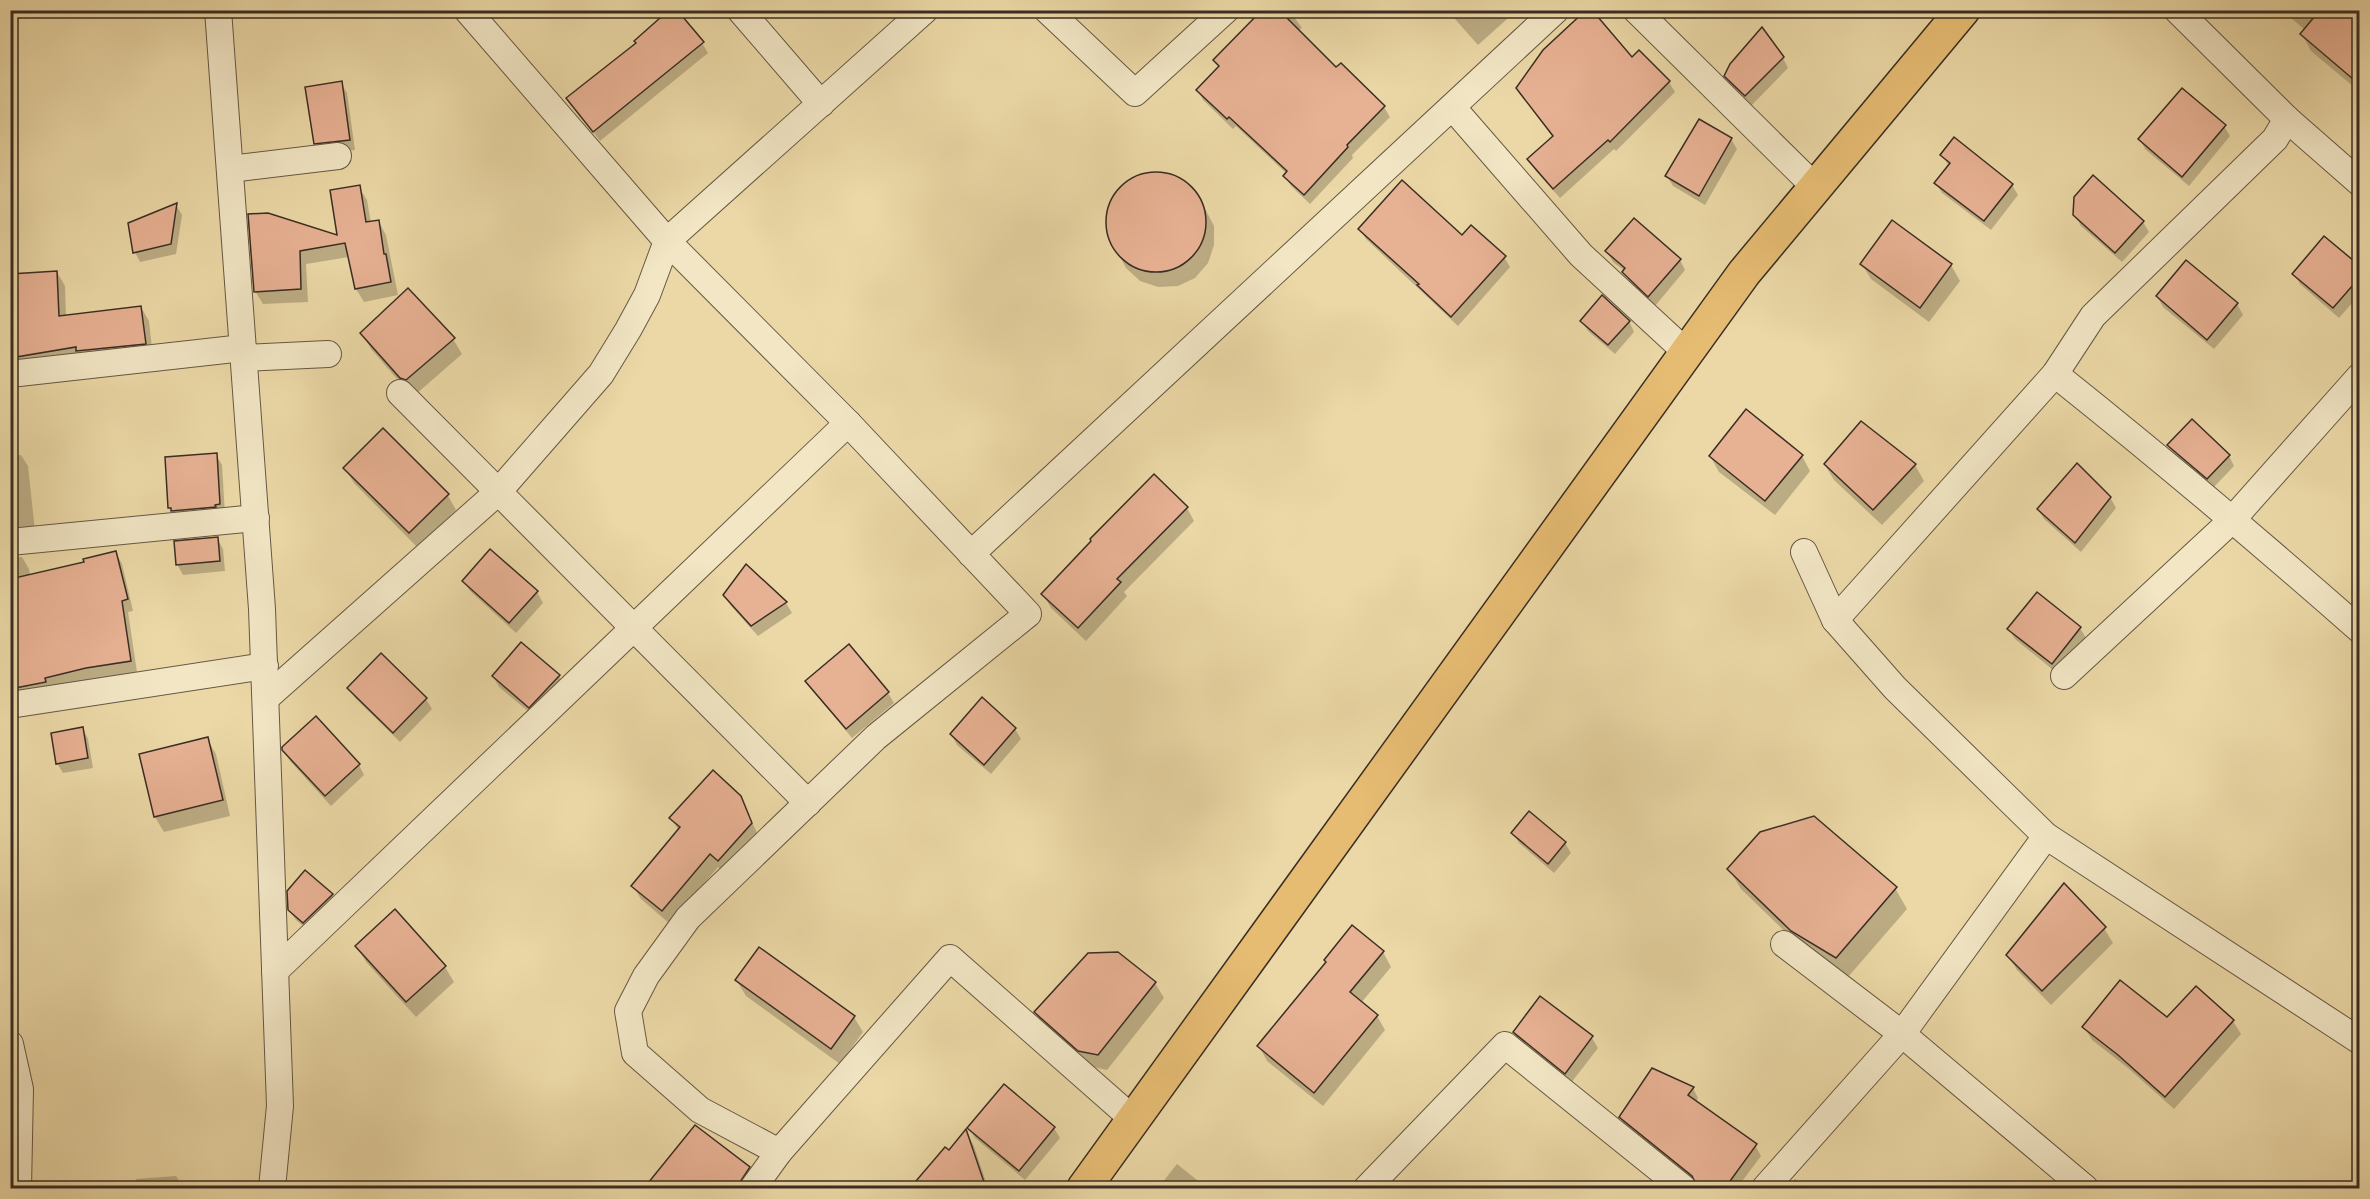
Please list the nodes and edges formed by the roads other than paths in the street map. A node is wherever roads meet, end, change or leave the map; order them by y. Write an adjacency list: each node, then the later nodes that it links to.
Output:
1 (218, 10): 15 (street)
2 (466, 10): 18 (street)
3 (740, 10): 11 (street)
4 (926, 10): 11 (street)
5 (1047, 10): 6 (street)
6 (1226, 10)
7 (1556, 10): 12 (street)
8 (1636, 10): 17 (street)
9 (1963, 10): 17 (main road)
10 (2177, 10): 13 (street)
11 (821, 104): 18 (street)
12 (1453, 108): 19 (street); 32 (street)
13 (2287, 119): 16 (street); 22 (street)
14 (338, 156): 15 (street)
15 (230, 170): 20 (street)
16 (2360, 183)
17 (1815, 187): 19 (main road)
18 (667, 241): 26 (street); 27 (street)
19 (1686, 352): 47 (main road)
20 (243, 353): 21 (street); 23 (street); 28 (street)
21 (328, 354)
22 (2055, 374): 29 (street); 33 (street)
23 (10, 375)
24 (2360, 376): 29 (street)
25 (400, 393): 27 (street)
26 (848, 423): 32 (street); 34 (street)
27 (498, 492): 34 (street); 38 (street)
28 (256, 518): 30 (street); 36 (street)
29 (2231, 521): 35 (street); 37 (street)
30 (10, 542)
31 (1804, 552): 33 (street)
32 (971, 554): 40 (street)
33 (1835, 620): 41 (street)
34 (633, 629): 40 (street); 43 (street)
35 (2360, 630)
36 (265, 666): 38 (street); 39 (street)
37 (2064, 676)
38 (266, 698): 43 (street)
39 (10, 705)
40 (808, 803): 48 (street)
41 (2046, 836): 44 (street); 45 (street)
42 (1784, 944): 44 (street)
43 (275, 971): 50 (street)
44 (1902, 1034): 55 (street); 56 (street)
45 (2360, 1041)
46 (10, 1044): 49 (street)
47 (1134, 1120): 48 (street); 52 (main road)
48 (779, 1152): 51 (street)
49 (18, 1188)
50 (272, 1188)
51 (753, 1188)
52 (1084, 1188)
53 (1367, 1188): 54 (street)
54 (1683, 1188)
55 (1766, 1188)
56 (2085, 1188)

